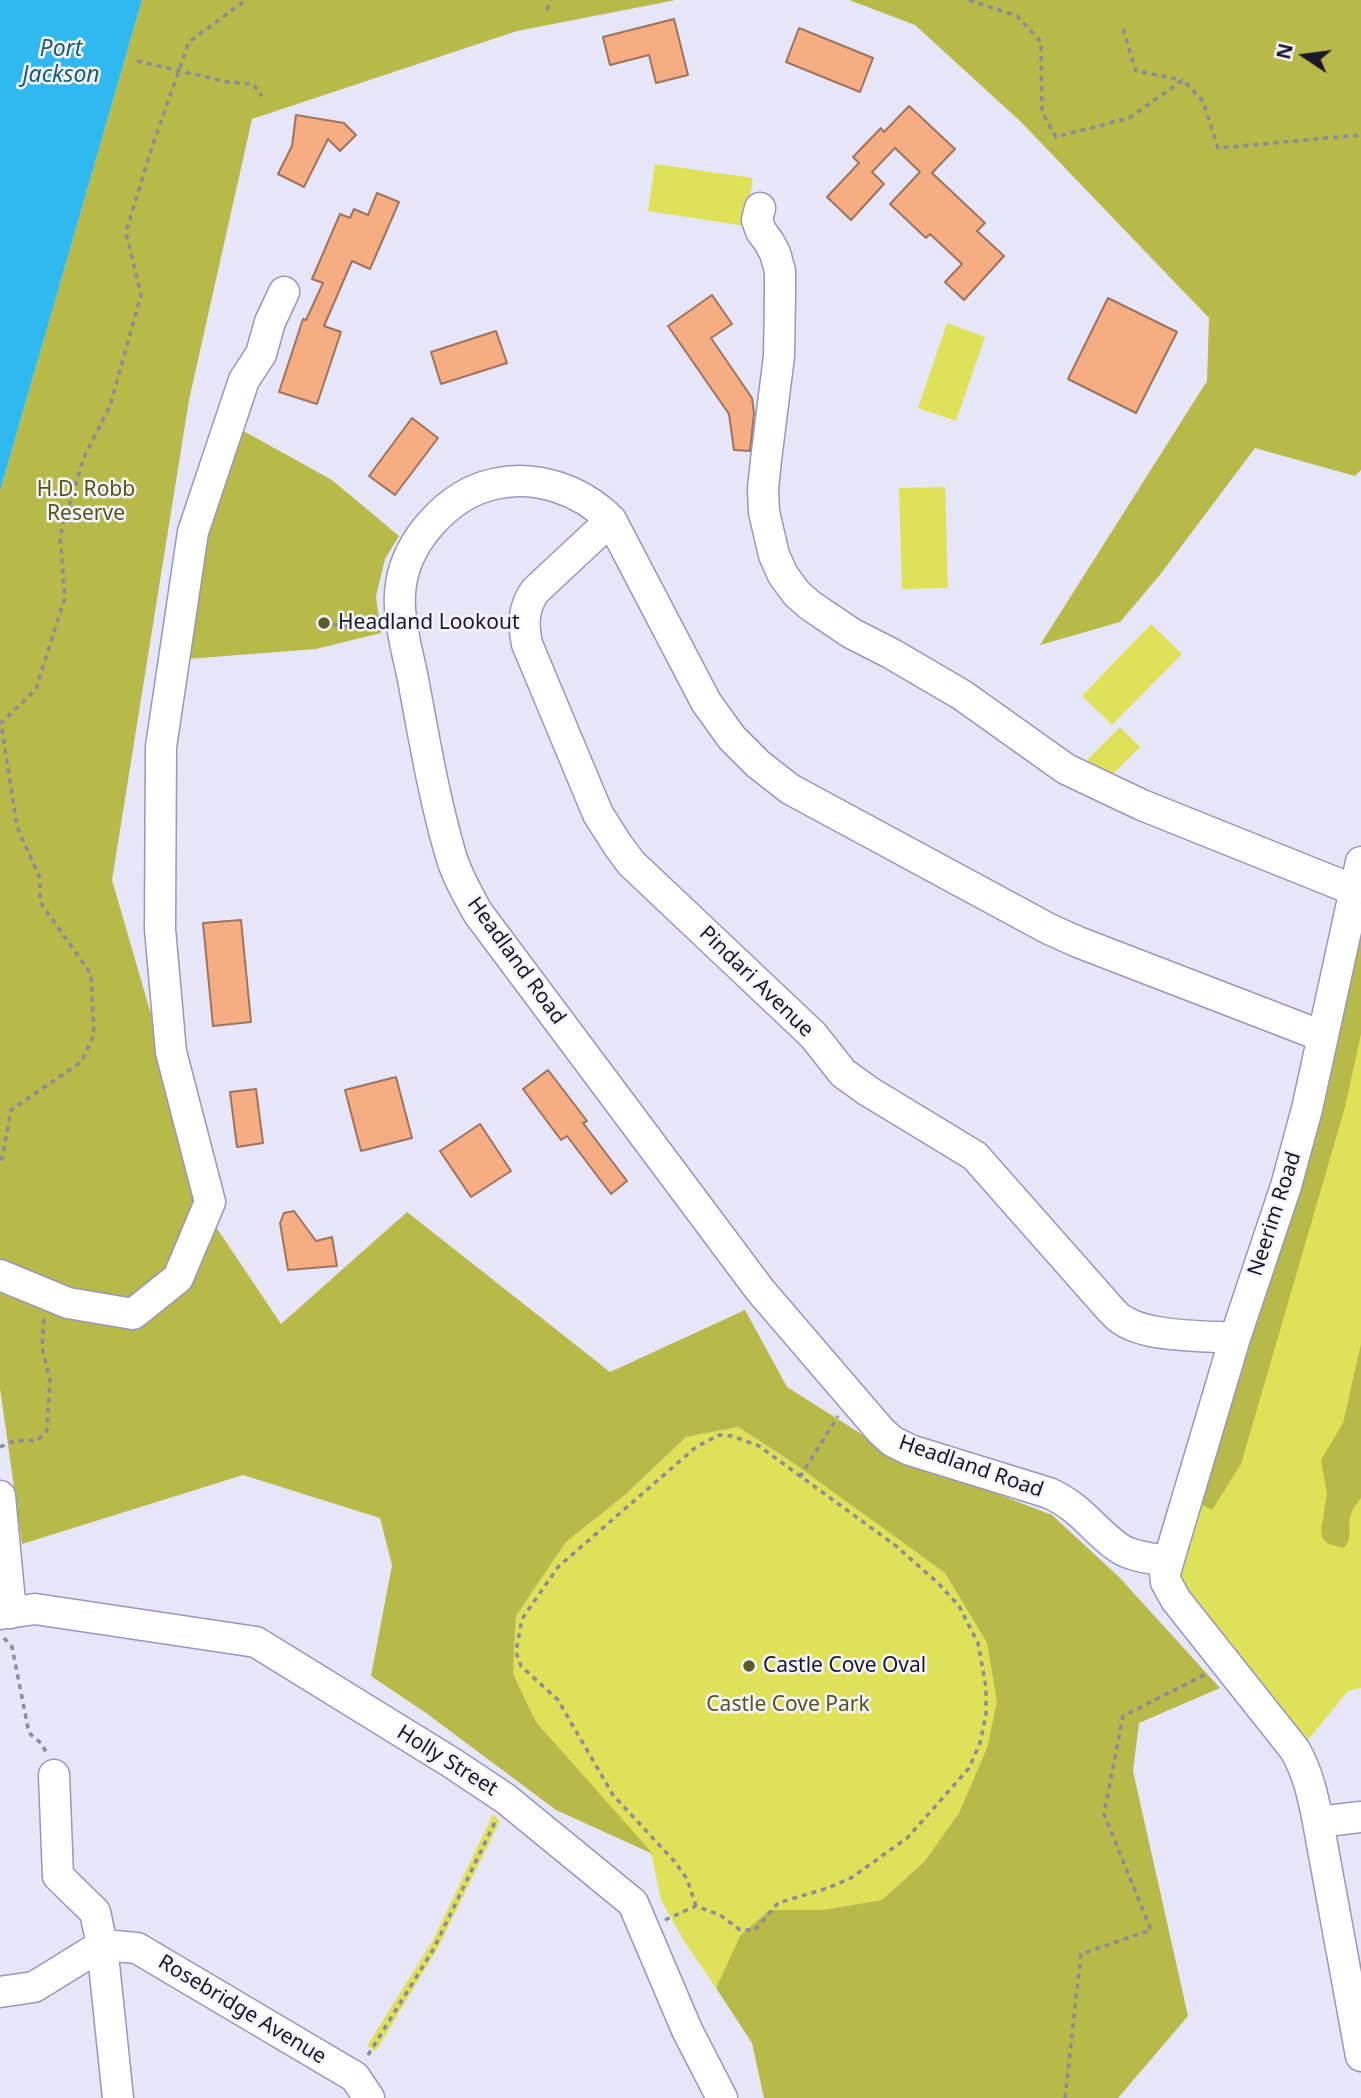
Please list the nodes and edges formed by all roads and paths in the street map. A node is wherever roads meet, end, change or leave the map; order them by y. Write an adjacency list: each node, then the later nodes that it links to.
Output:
1 (246, 0): 7 (path)
2 (551, 0): 4 (path)
3 (969, 0): 8 (path)
4 (547, 10)
5 (1123, 29): 8 (path)
6 (136, 61): 7 (path)
7 (179, 70): 9 (path); 18 (path)
8 (1183, 80): 10 (path)
9 (262, 96)
10 (1361, 135)
11 (760, 208): 16 (street)
12 (284, 292): 20 (street)
13 (611, 520): 14 (street, Headland Road); 17 (street, Headland Road); 21 (street, Pindari Avenue)
14 (402, 618): 15 (path); 22 (street, Headland Road)
15 (324, 623)
16 (1358, 876): 17 (street, Neerim Road)
17 (1322, 1035): 21 (street, Neerim Road)
18 (0, 1159)
19 (0, 1275): 20 (street)
20 (56, 1308): 23 (path)
21 (1235, 1338): 26 (street, Neerim Road)
22 (853, 1399): 24 (path); 26 (street, Headland Road)
23 (0, 1447)
24 (800, 1477): 33 (path); 33 (path)
25 (0, 1496): 27 (street)
26 (1167, 1561): 32 (street)
27 (11, 1618): 29 (path); 30 (street, Holly Street)
28 (1210, 1672): 41 (path)
29 (54, 1775): 35 (street)
30 (506, 1799): 34 (street, Holly Street); 38 (path)
31 (1361, 1817): 32 (street)
32 (1318, 1822): 37 (street)
33 (696, 1906): 34 (path)
34 (645, 1930): 40 (street, Holly Street)
35 (102, 1945): 36 (street); 38 (street, Rosebridge Avenue); 39 (street)
36 (0, 1992)
37 (1361, 2056)
38 (362, 2088)
39 (118, 2098)
40 (722, 2098)
41 (1065, 2098)

